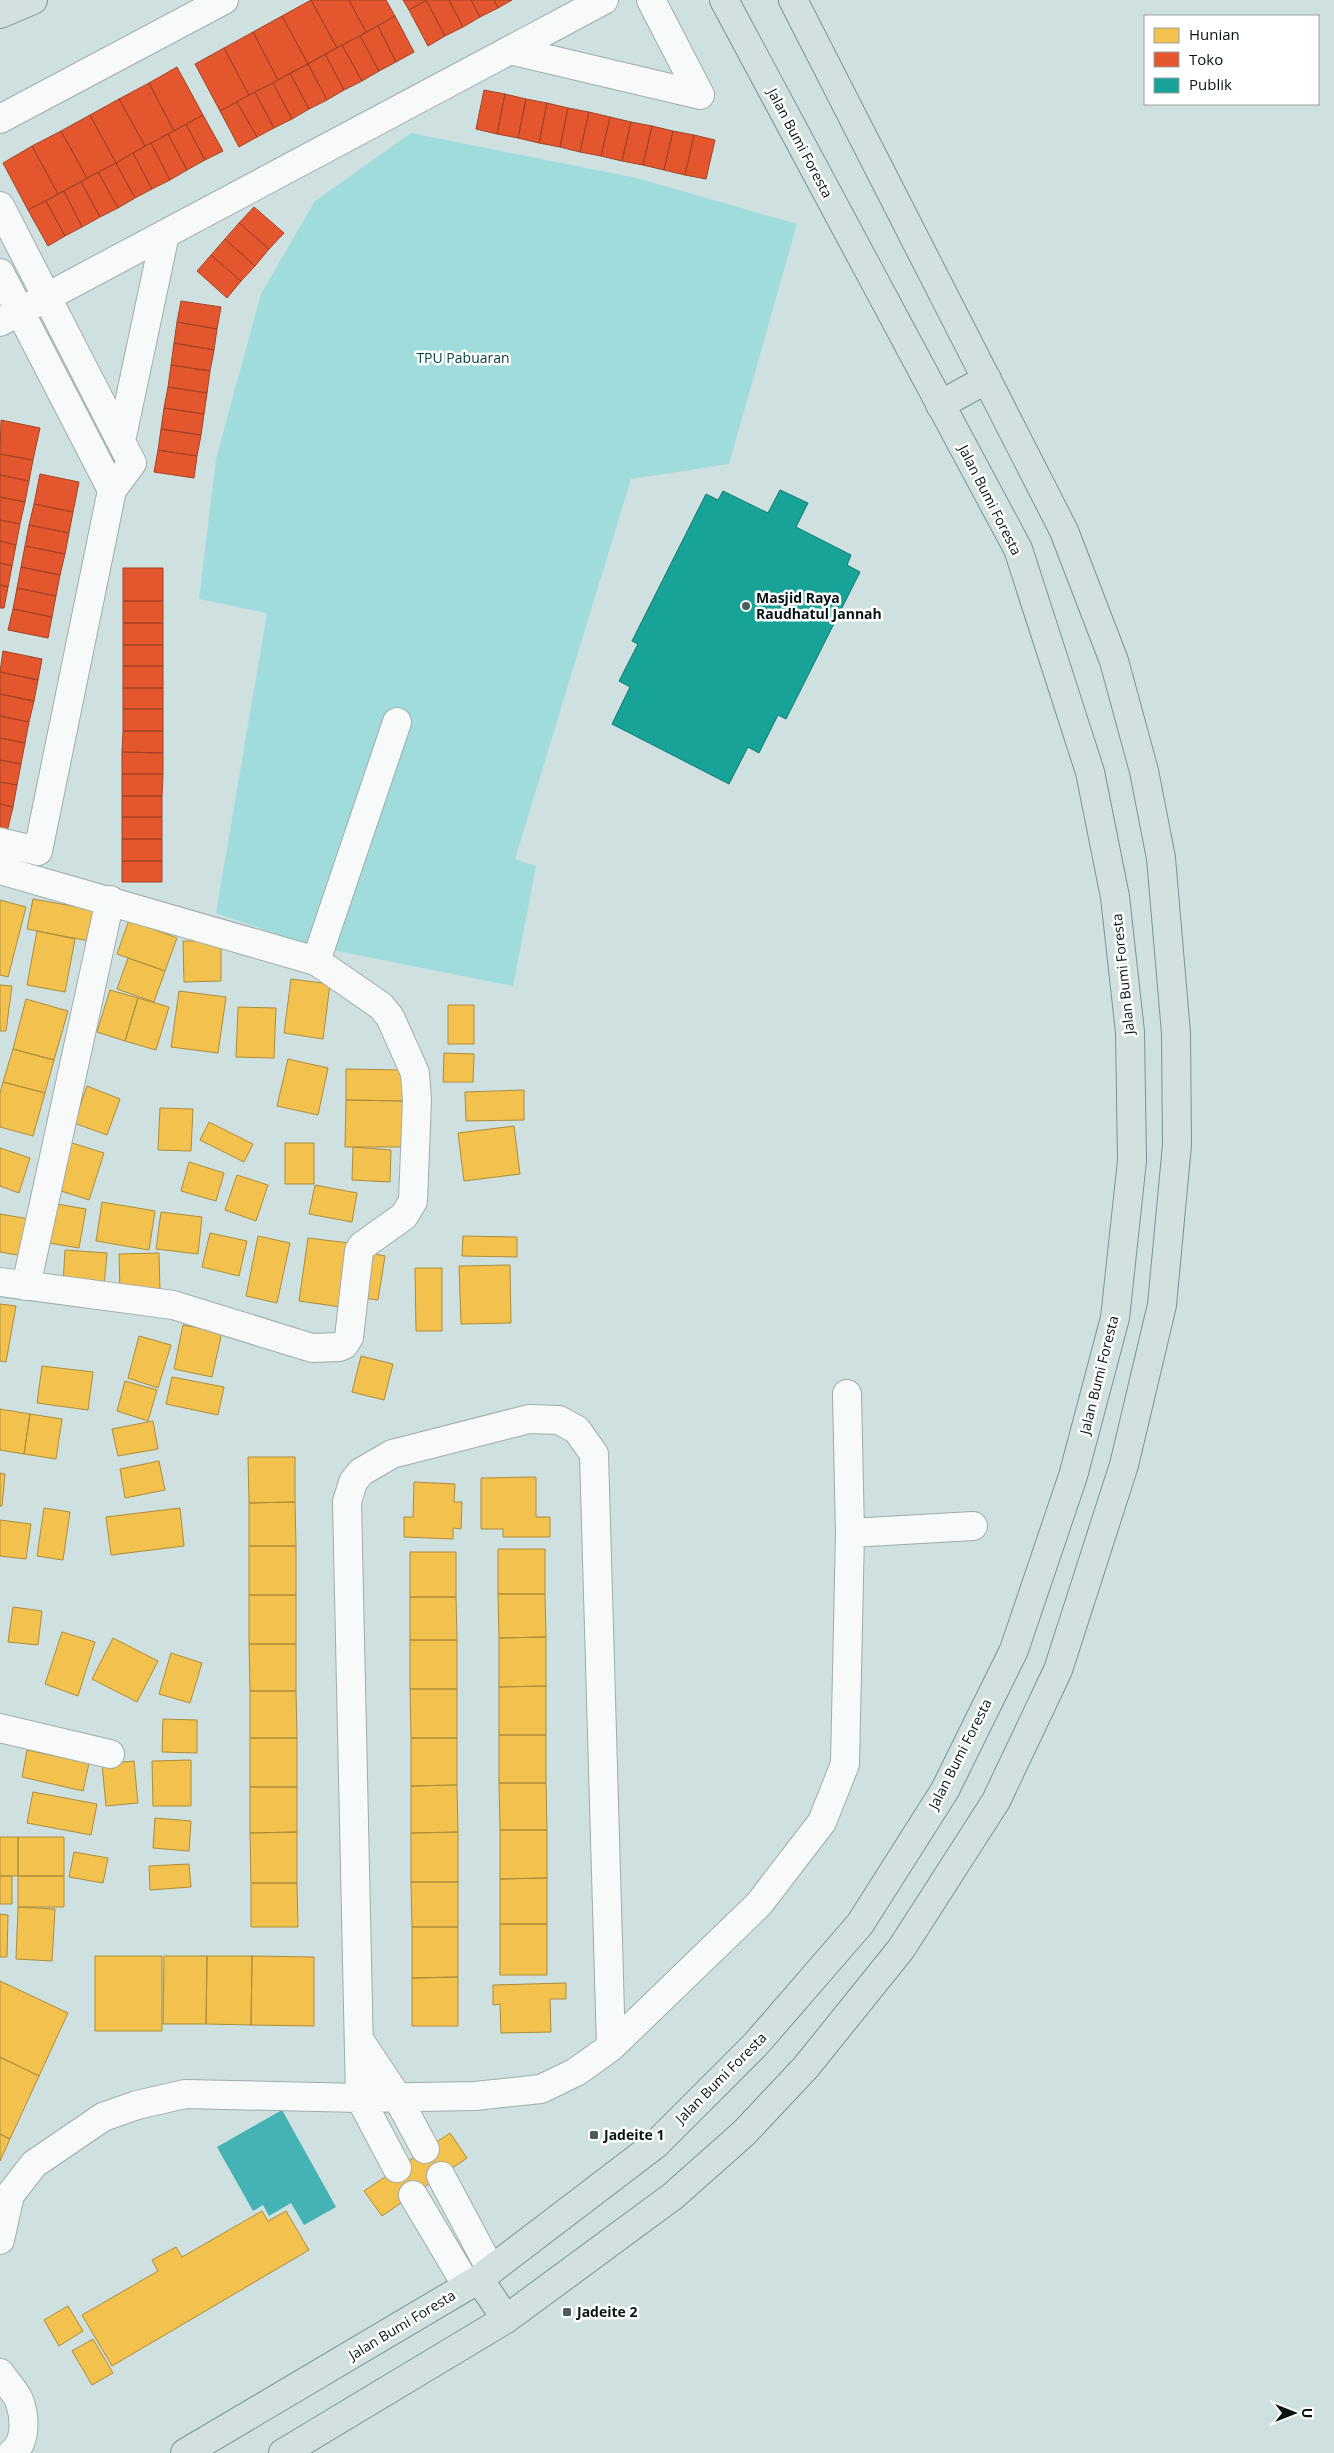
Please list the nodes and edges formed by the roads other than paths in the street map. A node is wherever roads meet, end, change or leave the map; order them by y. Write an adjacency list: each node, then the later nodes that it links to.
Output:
1 (33, 0): 7 (main road)
2 (224, 0): 9 (street)
3 (604, 0): 8 (street)
4 (651, 0): 8 (street)
5 (724, 0): 16 (main road, Jalan Bumi Foresta)
6 (793, 0): 15 (main road)
7 (0, 14)
8 (510, 50): 11 (street)
9 (0, 119)
10 (0, 206): 13 (street)
11 (165, 234): 13 (street); 17 (street)
12 (0, 273): 14 (street)
13 (47, 297): 14 (street); 17 (street)
14 (10, 317): 18 (street)
15 (987, 379): 16 (main road); 40 (main road)
16 (940, 405): 39 (main road, Jalan Bumi Foresta)
17 (121, 441): 18 (street)
18 (112, 490): 20 (street)
19 (397, 722): 23 (street)
20 (0, 842)
21 (0, 870): 22 (street)
22 (110, 900): 23 (street); 24 (street)
23 (316, 961): 24 (street)
24 (13, 1284)
25 (847, 1394): 27 (street)
26 (973, 1526): 27 (street)
27 (850, 1533): 31 (street)
28 (0, 1728): 29 (street)
29 (110, 1754)
30 (360, 2041): 31 (street); 32 (street); 33 (street)
31 (611, 2047): 32 (street)
32 (396, 2095): 33 (street); 34 (street)
33 (360, 2098): 35 (street); 38 (street)
34 (425, 2149)
35 (397, 2168)
36 (441, 2176): 39 (street)
37 (413, 2195): 39 (street)
38 (0, 2236)
39 (479, 2279): 40 (main road); 43 (main road, Jalan Bumi Foresta)
40 (506, 2319): 44 (main road)
41 (0, 2373): 42 (street)
42 (12, 2453)
43 (185, 2453)
44 (282, 2453)

